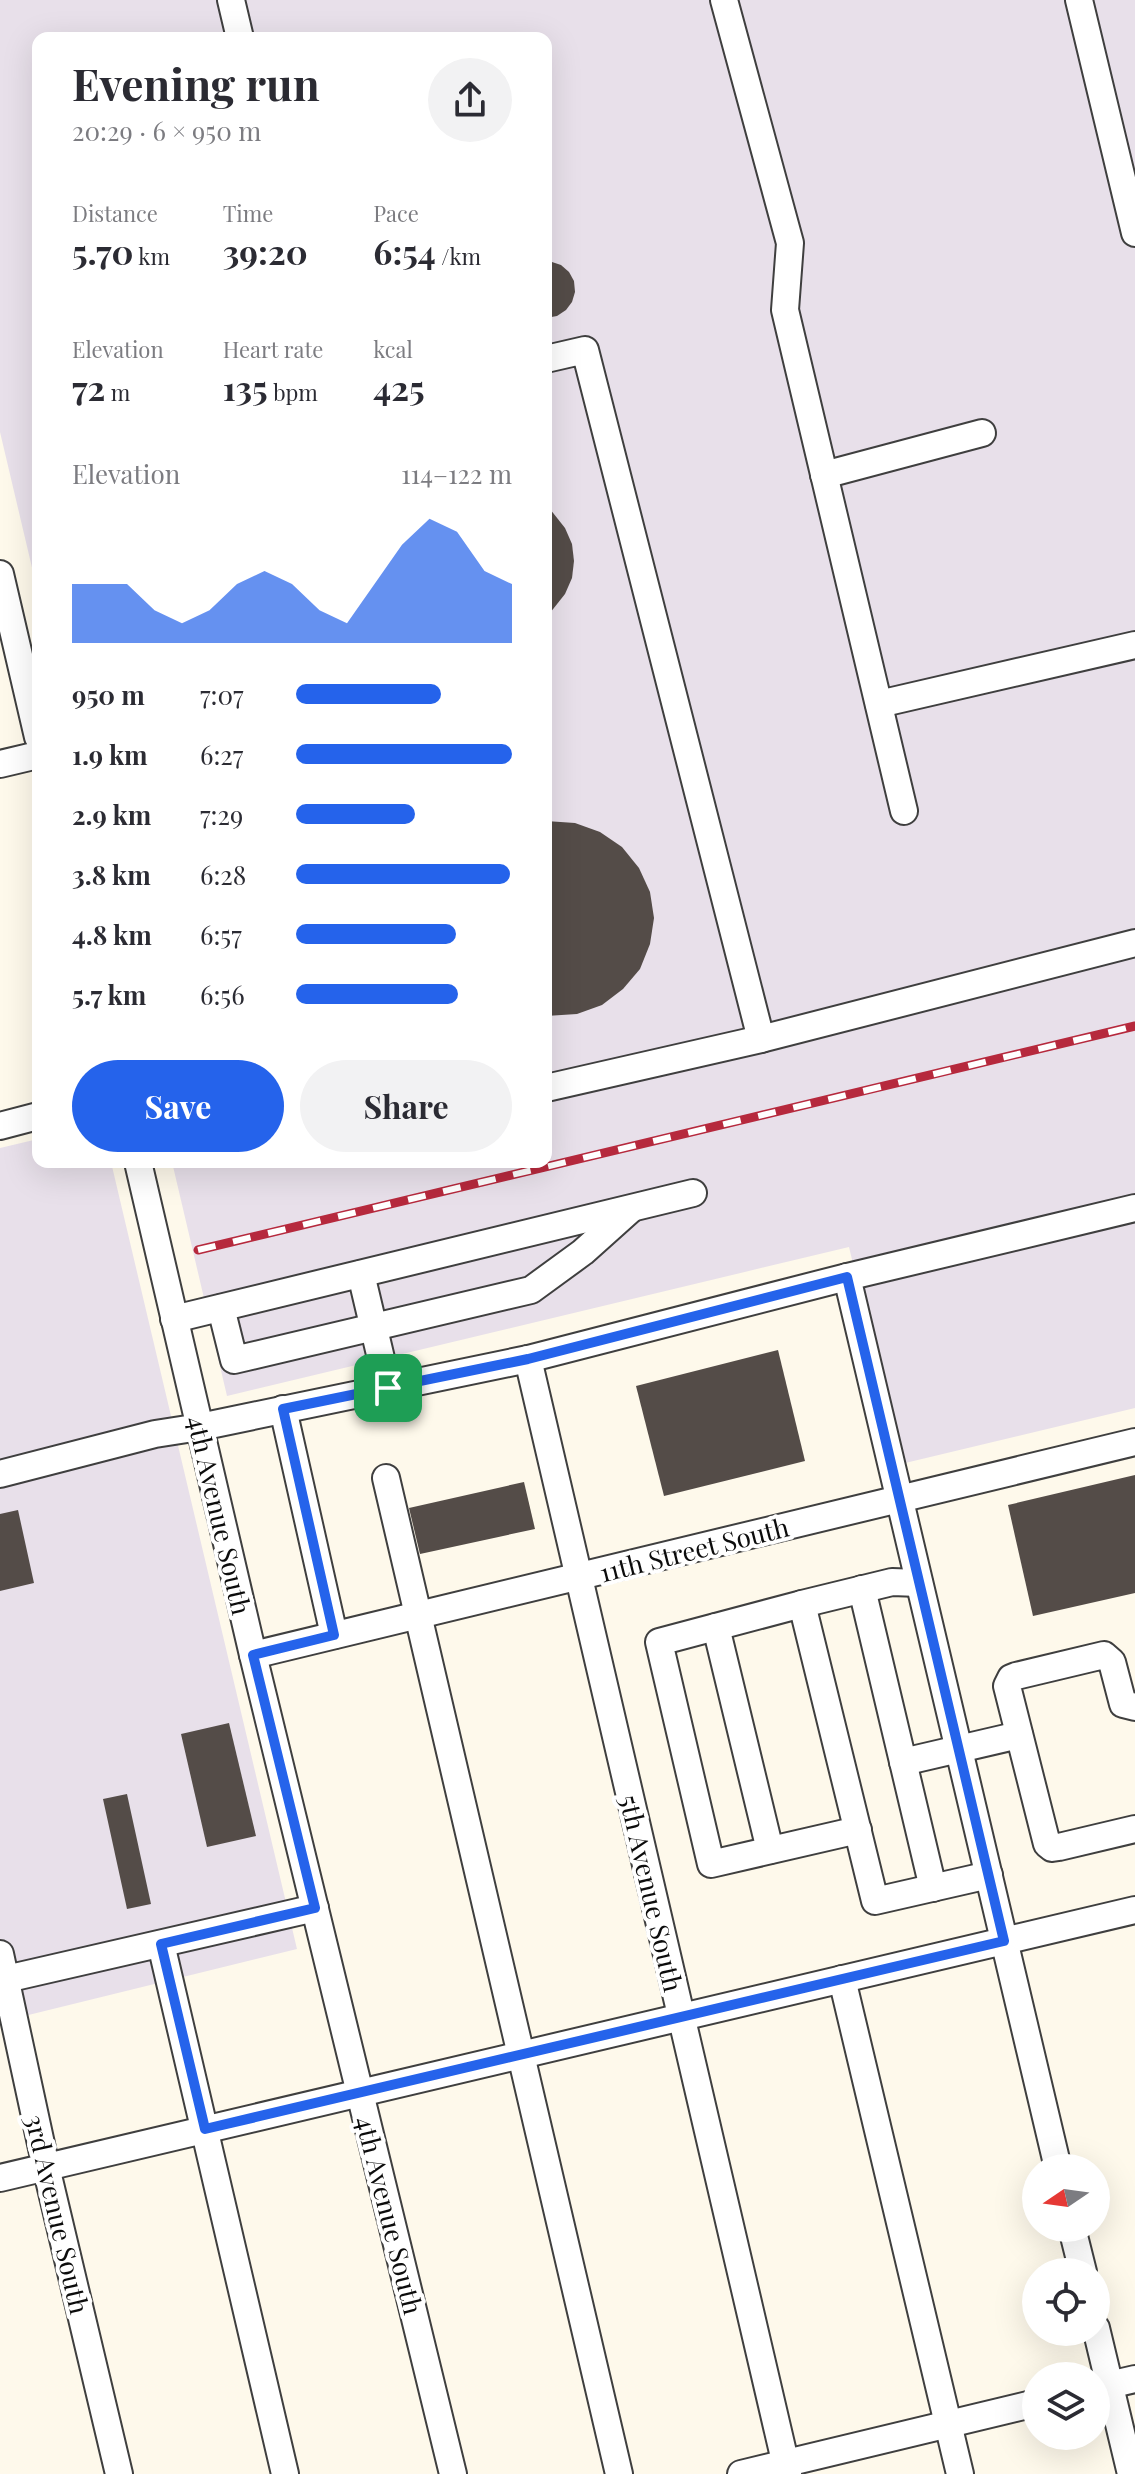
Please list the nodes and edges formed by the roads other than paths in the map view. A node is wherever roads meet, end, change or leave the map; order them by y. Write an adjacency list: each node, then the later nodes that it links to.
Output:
1 (231, 0): 4 (street)
2 (724, 0): 8 (street)
3 (1079, 0): 5 (street)
4 (239, 32)
5 (1135, 233)
6 (552, 358): 17 (street)
7 (982, 433): 8 (street)
8 (824, 475): 11 (street)
9 (0, 574): 12 (street)
10 (1135, 645): 11 (street)
11 (879, 704): 15 (street)
12 (32, 711)
13 (32, 756): 14 (street)
14 (0, 764)
15 (904, 811)
16 (1135, 943): 17 (street)
17 (761, 1039): 18 (street)
18 (552, 1087)
19 (32, 1118): 20 (street)
20 (0, 1126)
21 (139, 1168): 28 (street, 4th Avenue South)
22 (693, 1193): 23 (street)
23 (633, 1207): 25 (street); 29 (street)
24 (1135, 1208): 26 (street)
25 (361, 1274): 27 (street); 29 (street)
26 (847, 1277): 30 (street); 37 (street)
27 (221, 1308): 28 (street); 29 (street)
28 (174, 1319): 33 (street, 4th Avenue South)
29 (374, 1327): 31 (street)
30 (528, 1359): 31 (street); 38 (street, 5th Avenue South)
31 (388, 1388): 32 (street)
32 (283, 1409): 33 (street); 44 (street)
33 (200, 1427): 35 (street); 45 (street, 4th Avenue South)
34 (1135, 1442): 37 (street, 11th Street South)
35 (0, 1474)
36 (386, 1478): 42 (street)
37 (900, 1499): 38 (street, 11th Street South); 39 (street)
38 (578, 1576): 42 (street, 11th Street South); 61 (street, 5th Avenue South)
39 (919, 1583): 40 (street); 48 (street)
40 (862, 1589): 41 (street); 49 (street)
41 (802, 1604): 43 (street); 51 (street)
42 (418, 1615): 44 (street, 11th Street South); 62 (street)
43 (716, 1627): 52 (street); 52 (street)
44 (334, 1635): 45 (street, 11th Street South)
45 (253, 1655): 55 (street, 4th Avenue South)
46 (1135, 1707): 47 (street)
47 (1019, 1735): 48 (street); 50 (street)
48 (959, 1750): 49 (street); 53 (street)
49 (903, 1762): 54 (street)
50 (1135, 1829)
51 (858, 1830): 52 (street); 54 (street)
52 (770, 1850)
53 (989, 1875): 54 (street); 57 (street)
54 (933, 1888)
55 (315, 1908): 58 (street); 63 (street, 4th Avenue South)
56 (1135, 1910): 57 (street)
57 (1004, 1941): 60 (street); 65 (street)
58 (161, 1944): 59 (street); 64 (street)
59 (3, 1967): 66 (street, 3rd Avenue South)
60 (842, 1979): 61 (street); 71 (street)
61 (681, 2017): 62 (street); 72 (street, 5th Avenue South)
62 (521, 2054): 63 (street); 76 (street)
63 (360, 2093): 64 (street); 75 (street, 4th Avenue South)
64 (205, 2129): 66 (street); 74 (street)
65 (1055, 2154)
66 (46, 2167): 67 (street); 73 (street, 3rd Avenue South)
67 (0, 2178)
68 (1102, 2346): 69 (street)
69 (1114, 2384): 79 (street)
70 (1022, 2406): 71 (street)
71 (948, 2424): 72 (street); 78 (street)
72 (787, 2468): 77 (street)
73 (119, 2474)
74 (285, 2474)
75 (453, 2474)
76 (619, 2474)
77 (741, 2474)
78 (960, 2474)
79 (1131, 2474)

